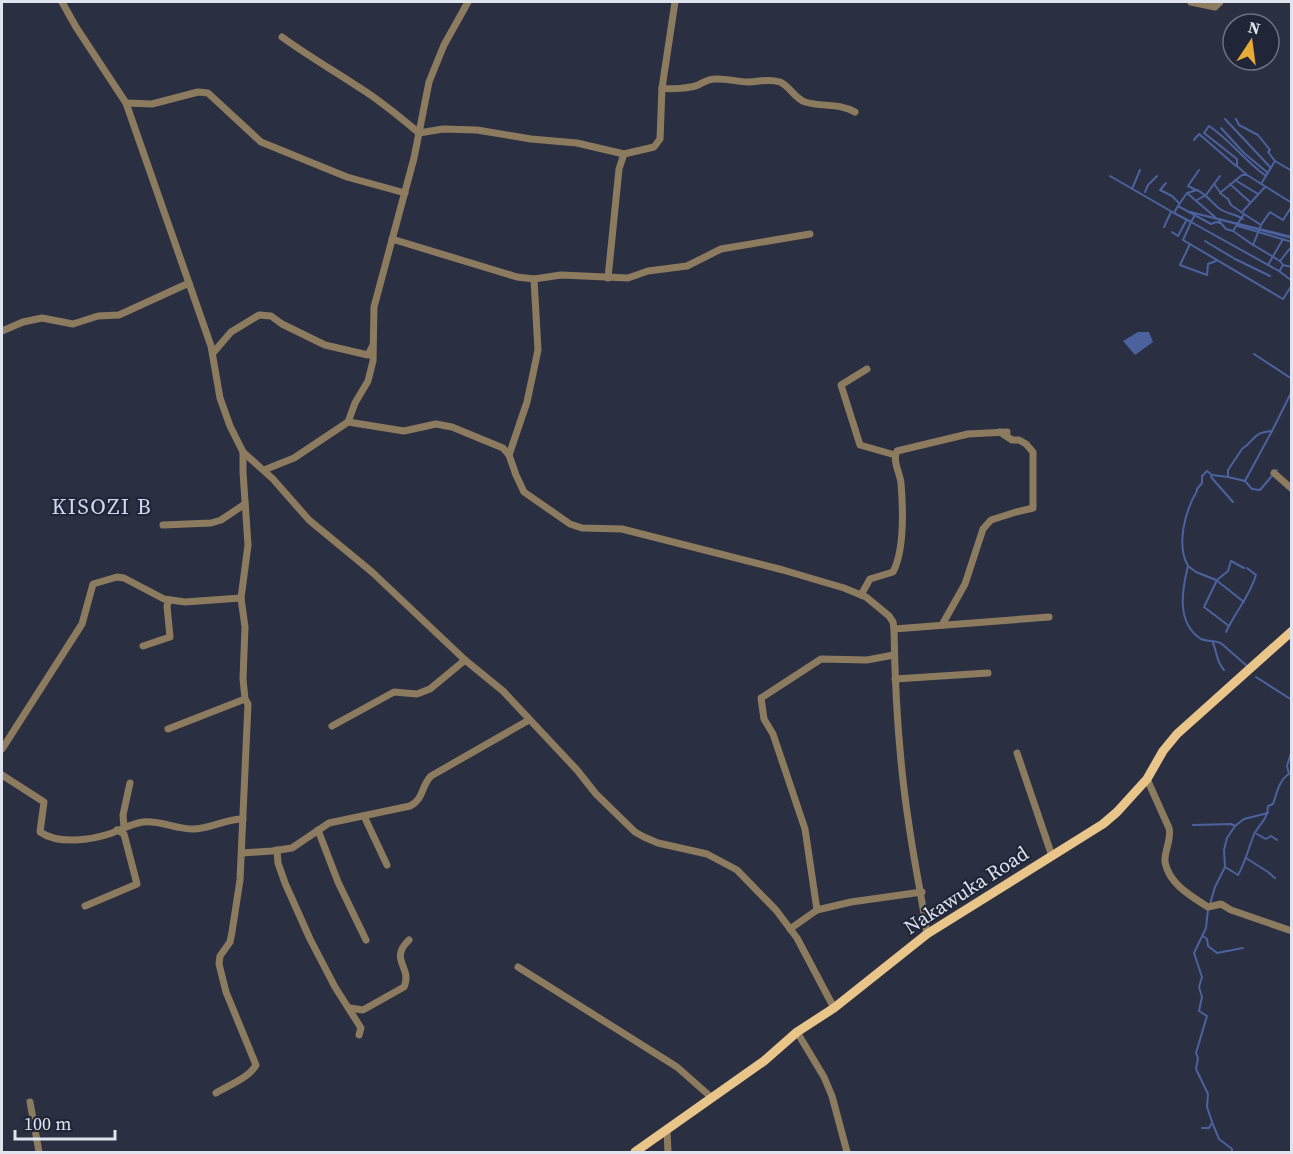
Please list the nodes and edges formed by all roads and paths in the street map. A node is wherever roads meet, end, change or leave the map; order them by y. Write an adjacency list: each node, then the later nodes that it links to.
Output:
1 (62, 2): 8 (street)
2 (468, 2): 10 (street)
3 (675, 2): 7 (street)
4 (1191, 2): 5 (street)
5 (1220, 2)
6 (282, 37): 10 (street)
7 (662, 88): 9 (street); 11 (street)
8 (126, 103): 12 (street); 17 (street)
9 (855, 112)
10 (419, 133): 11 (street); 12 (street)
11 (624, 154): 15 (street)
12 (405, 193): 14 (street)
13 (810, 234): 15 (street)
14 (392, 238): 16 (street); 19 (street)
15 (608, 278): 16 (street)
16 (534, 279): 24 (street)
17 (189, 283): 18 (street); 20 (street)
18 (2, 331)
19 (373, 345): 20 (street); 22 (street)
20 (213, 353): 23 (street)
21 (867, 369): 25 (street)
22 (348, 422): 24 (street); 27 (street)
23 (243, 452): 26 (street); 28 (street)
24 (509, 455): 33 (street)
25 (895, 455): 33 (street); 37 (street)
26 (256, 464): 27 (street); 28 (street)
27 (264, 470): 42 (street)
28 (243, 472): 31 (street)
29 (1274, 473): 30 (street)
30 (1292, 489)
31 (245, 504): 32 (street); 34 (street)
32 (163, 525)
33 (861, 595): 38 (street)
34 (241, 597): 35 (street); 45 (street)
35 (169, 600): 40 (street); 49 (street)
36 (1049, 617): 37 (street)
37 (942, 626): 38 (street)
38 (894, 629): 41 (street)
39 (1292, 631): 52 (main road, Nakawuka Road)
40 (143, 646)
41 (894, 655): 44 (street); 64 (street)
42 (465, 660): 46 (street); 47 (street)
43 (988, 672): 44 (street)
44 (895, 679): 62 (street)
45 (244, 699): 48 (street); 55 (street)
46 (528, 720): 54 (street); 65 (street)
47 (332, 726)
48 (168, 729)
49 (2, 749)
50 (1017, 753): 60 (street)
51 (2, 775): 56 (street)
52 (1147, 779): 60 (main road, Nakawuka Road); 66 (street)
53 (130, 783): 56 (street)
54 (364, 816): 57 (street); 61 (street)
55 (243, 819): 56 (street); 59 (street)
56 (120, 828): 63 (street)
57 (318, 830): 58 (street); 68 (street)
58 (277, 850): 59 (street); 71 (street)
59 (242, 853): 75 (street)
60 (1052, 856): 67 (main road, Nakawuka Road)
61 (387, 865)
62 (922, 892): 64 (street); 67 (street)
63 (85, 906)
64 (817, 910): 65 (street)
65 (790, 929): 72 (street)
66 (1292, 931)
67 (927, 934): 72 (main road, Nakawuka Road)
68 (366, 940)
69 (409, 940): 71 (street)
70 (518, 967): 76 (street)
71 (350, 1008): 74 (street)
72 (834, 1008): 73 (main road, Nakawuka Road)
73 (797, 1032): 76 (main road, Nakawuka Road); 82 (street)
74 (359, 1035)
75 (216, 1093)
76 (711, 1098): 78 (main road, Nakawuka Road)
77 (30, 1102): 79 (street)
78 (667, 1130): 80 (main road, Nakawuka Road); 81 (street)
79 (39, 1152)
80 (635, 1152)
81 (668, 1152)
82 (848, 1152)

